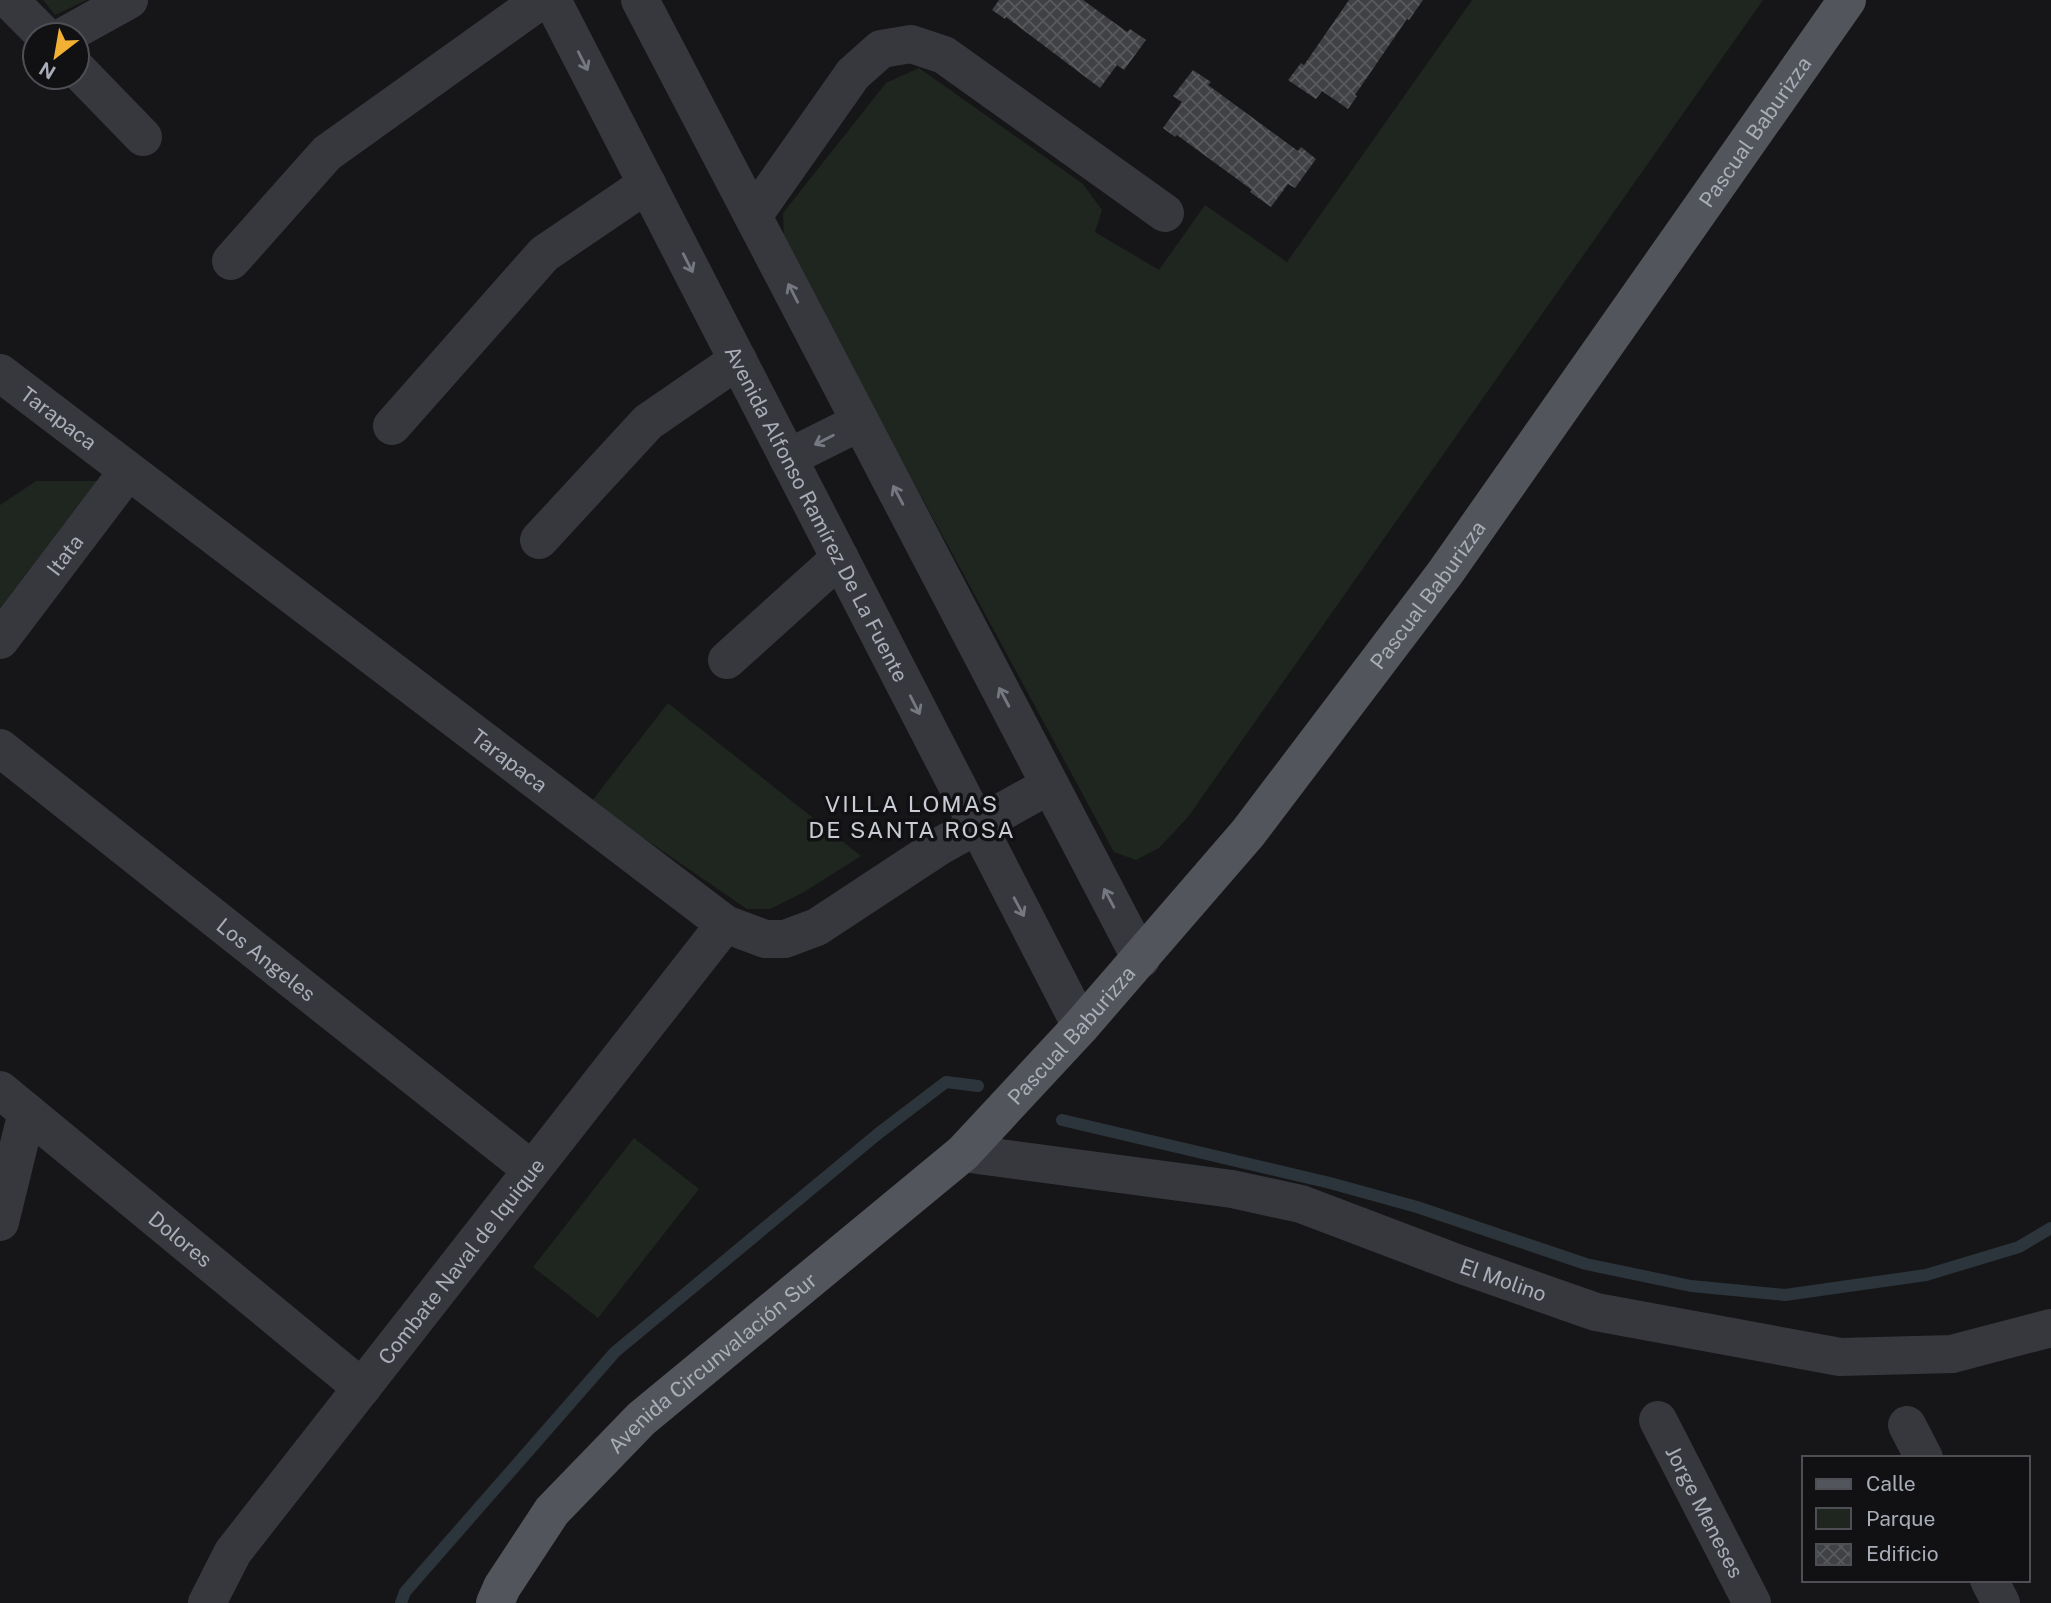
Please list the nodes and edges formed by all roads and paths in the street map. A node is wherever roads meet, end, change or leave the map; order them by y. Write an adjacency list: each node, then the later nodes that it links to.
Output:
1 (9, 0): 7 (street)
2 (129, 0): 8 (street)
3 (541, 0): 14 (street)
4 (552, 0): 11 (street, Avenida Alfonso Ramírez De La Fuente, one-way to 11)
5 (640, 0): 13 (street)
6 (1847, 0): 29 (main road, Pascual Baburizza)
7 (30, 21)
8 (91, 21)
9 (91, 83): 10 (street)
10 (143, 137)
11 (647, 184): 15 (street, Avenida Alfonso Ramírez De La Fuente, one-way to 15); 18 (street)
12 (1165, 212): 13 (street)
13 (753, 216): 17 (street, one-way to 13)
14 (231, 261)
15 (738, 360): 19 (street, Avenida Alfonso Ramírez De La Fuente); 21 (street)
16 (0, 373): 20 (street, Tarapaca)
17 (860, 422): 19 (street, one-way to 19); 26 (street, one-way to 17)
18 (392, 426)
19 (788, 458): 22 (street, Avenida Alfonso Ramírez De La Fuente)
20 (128, 471): 23 (street, Itata); 28 (street, Tarapaca)
21 (539, 540)
22 (840, 558): 24 (street); 27 (street, Avenida Alfonso Ramírez De La Fuente, one-way to 27)
23 (0, 640)
24 (727, 660)
25 (0, 748): 33 (street, Los Angeles)
26 (1050, 785): 27 (street, Tarapaca); 29 (street, one-way to 26)
27 (977, 826): 28 (street, Tarapaca); 30 (street, Avenida Alfonso Ramírez De La Fuente, one-way to 30)
28 (725, 924): 33 (street, Combate Naval de Iquique)
29 (1141, 959): 30 (main road, Pascual Baburizza)
30 (1081, 1026): 32 (main road, Pascual Baburizza)
31 (13, 1101): 34 (street); 36 (street, Dolores)
32 (962, 1153): 35 (street, El Molino); 40 (main road, Avenida Circunvalación Sur)
33 (532, 1170): 36 (street, Combate Naval de Iquique)
34 (0, 1222)
35 (2051, 1328)
36 (362, 1388): 39 (street, Combate Naval de Iquique)
37 (1658, 1420): 41 (street, Jorge Meneses)
38 (1990, 1582): 42 (street)
39 (207, 1603)
40 (495, 1603)
41 (1752, 1603)
42 (2001, 1603)

